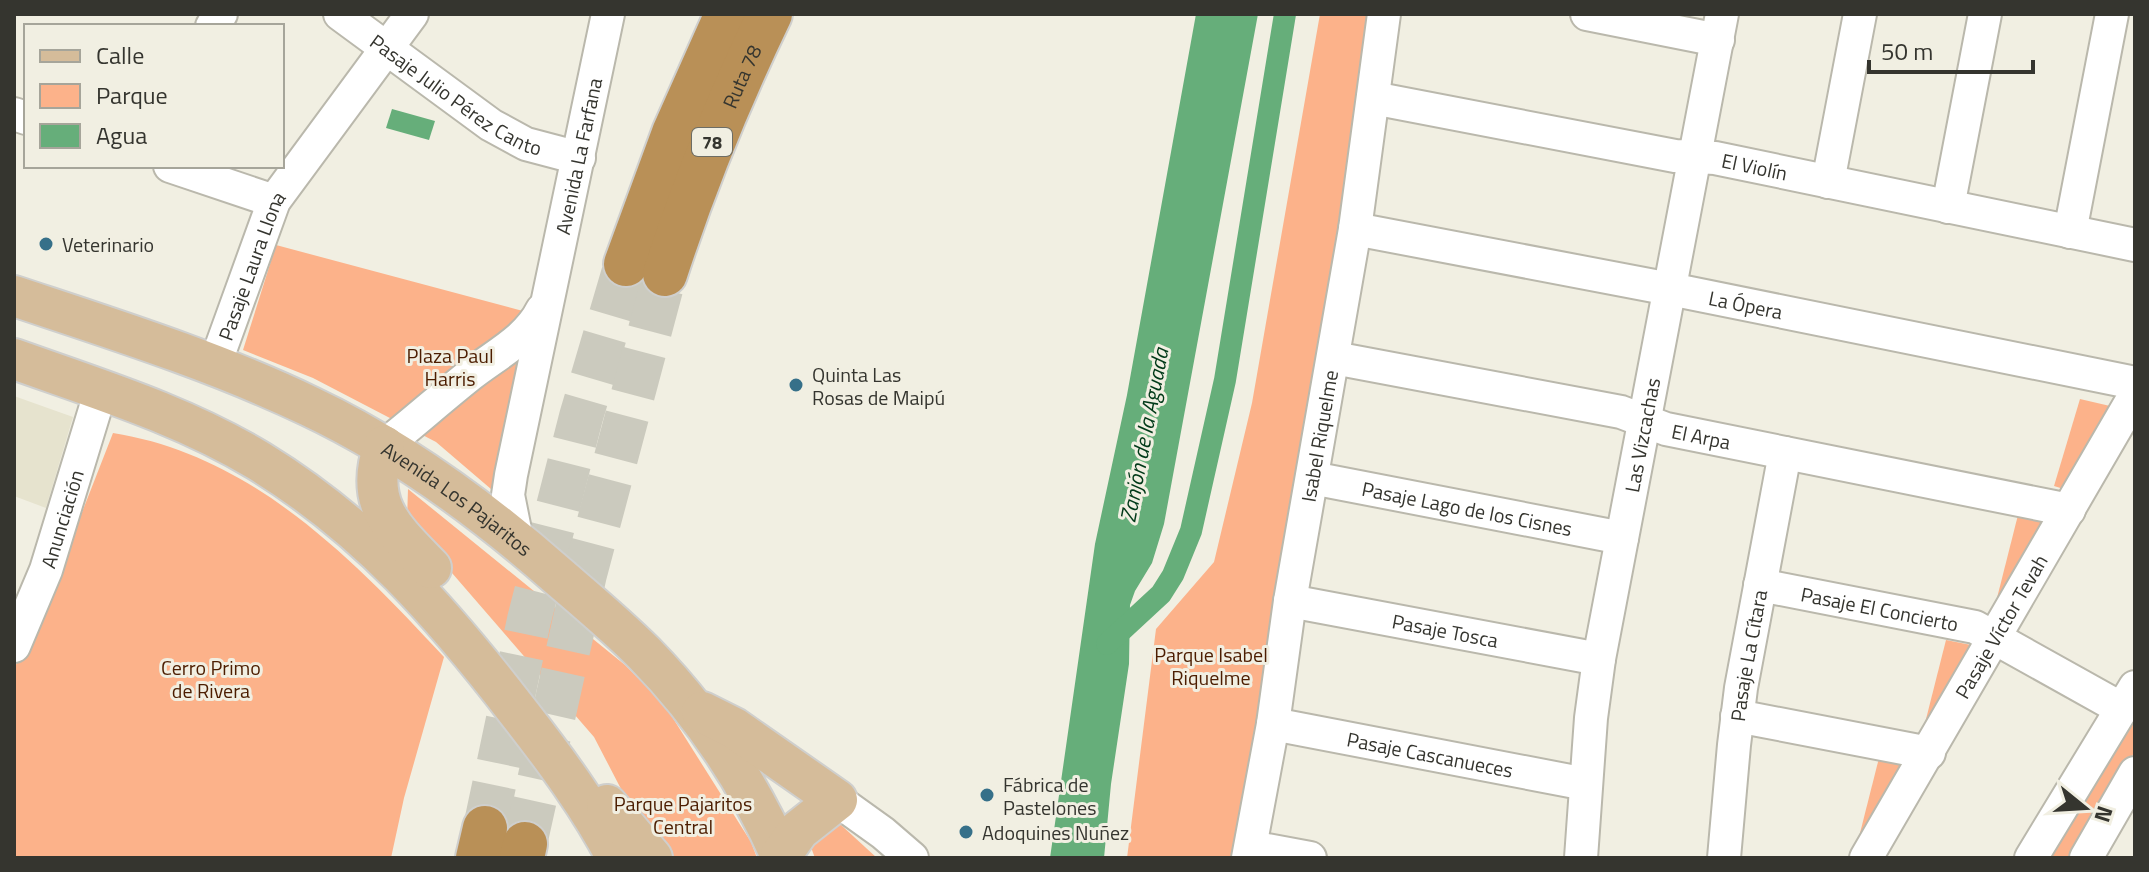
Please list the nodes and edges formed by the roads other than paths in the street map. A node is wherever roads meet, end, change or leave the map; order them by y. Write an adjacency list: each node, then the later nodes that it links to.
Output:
1 (340, 14): 12 (street, Pasaje Julio Pérez Canto)
2 (412, 14): 12 (street, Pasaje Laura Llona)
3 (608, 14): 15 (street, Avenida La Farfana)
4 (727, 14): 5 (highway, Ruta 78 / 78)
5 (770, 14)
6 (1384, 14): 13 (street, Isabel Riquelme)
7 (1587, 14): 11 (street)
8 (1860, 14): 17 (street)
9 (1985, 14): 19 (street)
10 (2112, 14): 21 (street)
11 (1720, 27): 14 (street, Las Vizcachas)
12 (387, 48): 15 (street, Pasaje Julio Pérez Canto); 18 (street, Pasaje Laura Llona)
13 (1373, 98): 14 (street, El Violín); 20 (street, Isabel Riquelme)
14 (1696, 157): 17 (street, El Violín); 23 (street, Las Vizcachas)
15 (579, 158): 25 (street, Avenida La Farfana)
16 (176, 168): 18 (street)
17 (1828, 182): 19 (street, El Violín)
18 (274, 201): 28 (street, Pasaje Laura Llona)
19 (1948, 207): 21 (street, El Violín)
20 (1355, 229): 23 (street, La Ópera); 26 (street, Isabel Riquelme)
21 (2070, 232): 22 (street, El Violín)
22 (2135, 245)
23 (1670, 289): 29 (street, La Ópera); 32 (street, Las Vizcachas)
24 (14, 296): 28 (main road, Avenida Los Pajaritos)
25 (547, 300): 33 (street, Avenida La Farfana); 38 (street, Avenida La Farfana)
26 (1334, 358): 32 (street, El Arpa); 35 (street, Isabel Riquelme)
27 (14, 359): 30 (main road)
28 (214, 367): 33 (main road, Avenida Los Pajaritos)
29 (2135, 383)
30 (101, 390): 40 (street, Anunciación); 45 (main road)
31 (2135, 395): 36 (street, Pasaje Víctor Tevah)
32 (1645, 421): 34 (street, El Arpa); 37 (street, Las Vizcachas)
33 (384, 446): 38 (main road, Avenida Los Pajaritos); 45 (main road)
34 (1785, 453): 36 (street, El Arpa); 39 (street, Pasaje La Cítara)
35 (1312, 478): 37 (street, Pasaje Lago de los Cisnes); 41 (street, Isabel Riquelme)
36 (2069, 510): 42 (street, Pasaje Víctor Tevah)
37 (1622, 538): 44 (street, Las Vizcachas)
38 (517, 540): 47 (main road, Avenida Los Pajaritos)
39 (1760, 585): 42 (street, Pasaje El Concierto); 48 (street, Pasaje La Cítara)
40 (25, 594): 43 (street, Anunciación)
41 (1290, 601): 44 (street, Pasaje Tosca); 49 (street, Isabel Riquelme)
42 (1996, 636): 46 (street, Pasaje El Concierto); 51 (street, Pasaje Víctor Tevah)
43 (14, 646)
44 (1599, 659): 53 (street, Las Vizcachas)
45 (485, 668): 50 (main road)
46 (2128, 698): 64 (street)
47 (691, 707): 54 (main road); 56 (main road, Avenida Los Pajaritos)
48 (1737, 716): 51 (street); 62 (street, Pasaje La Cítara)
49 (1273, 724): 53 (street, Pasaje Cascanueces); 55 (street, Isabel Riquelme)
50 (544, 745): 57 (main road); 58 (main road)
51 (1929, 753): 63 (street, Pasaje Víctor Tevah)
52 (2135, 773): 65 (street)
53 (1586, 784): 61 (street, Las Vizcachas)
54 (837, 800): 56 (main road); 59 (street)
55 (1249, 852): 60 (street)
56 (782, 856)
57 (617, 858)
58 (652, 858)
59 (912, 858)
60 (1310, 858)
61 (1581, 858)
62 (1724, 858)
63 (1866, 858)
64 (2031, 858)
65 (2086, 858)

